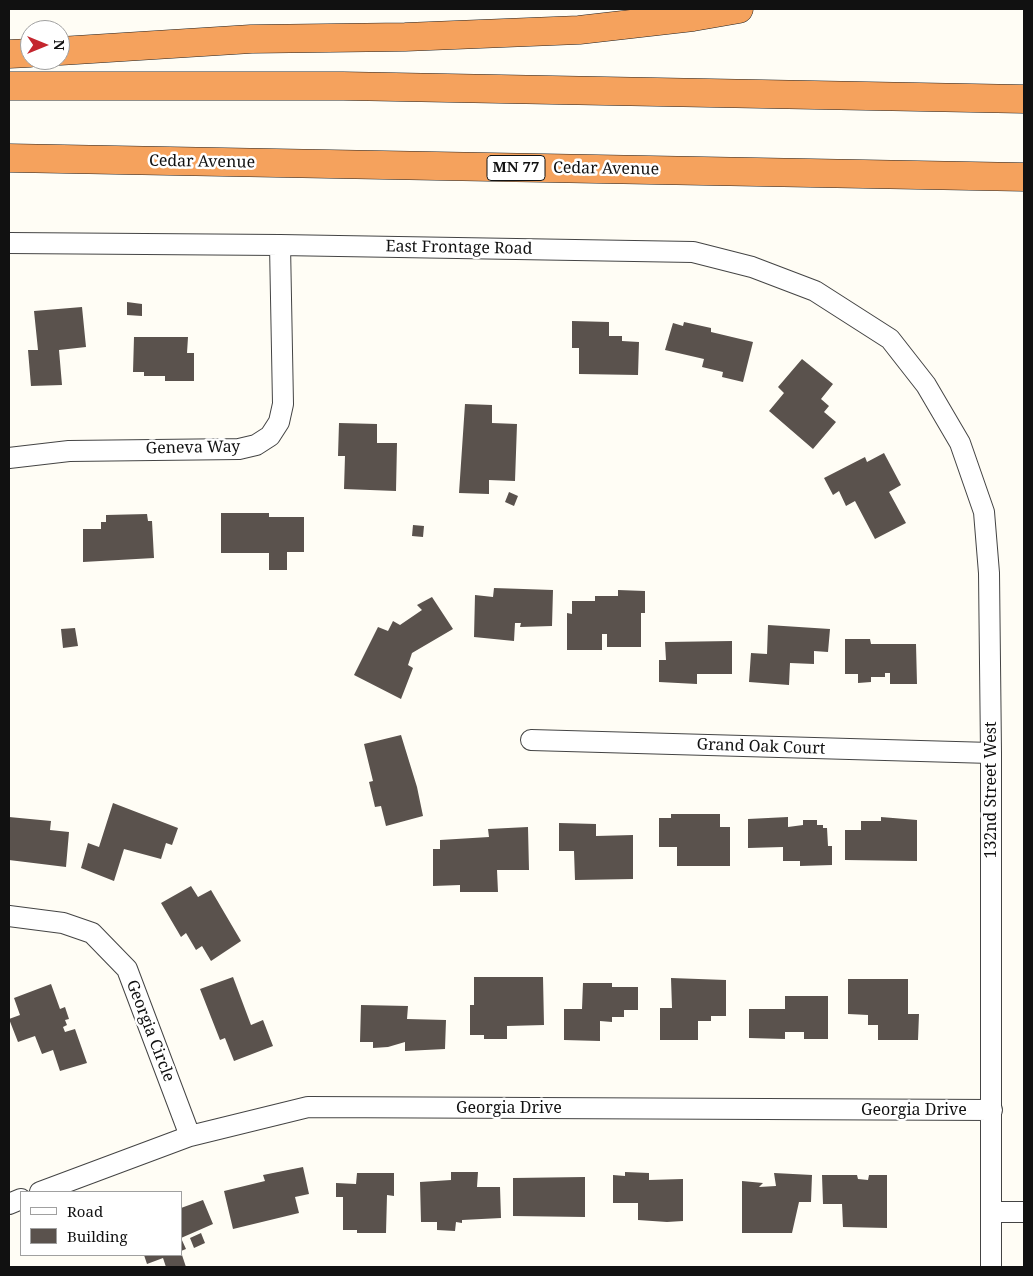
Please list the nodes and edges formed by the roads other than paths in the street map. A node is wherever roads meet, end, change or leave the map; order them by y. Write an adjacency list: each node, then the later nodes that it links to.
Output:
1 (739, 9): 2 (highway)
2 (70, 50)
3 (9, 86): 4 (highway)
4 (1024, 99)
5 (9, 158): 6 (highway, Cedar Avenue / MN 77)
6 (1024, 177)
7 (9, 243): 8 (street, East Frontage Road)
8 (280, 245): 9 (street, East Frontage Road); 10 (street, Geneva Way)
9 (890, 339): 12 (street, 132nd Street West)
10 (9, 458)
11 (531, 740): 12 (street, Grand Oak Court)
12 (991, 753): 14 (street, 132nd Street West)
13 (9, 916): 15 (street, Georgia Circle)
14 (992, 1110): 15 (street, Georgia Drive); 17 (street, 132nd Street West)
15 (190, 1136): 16 (street, Georgia Drive)
16 (43, 1191)
17 (991, 1212): 18 (street); 19 (street, 132nd Street West)
18 (1024, 1212)
19 (991, 1267)

